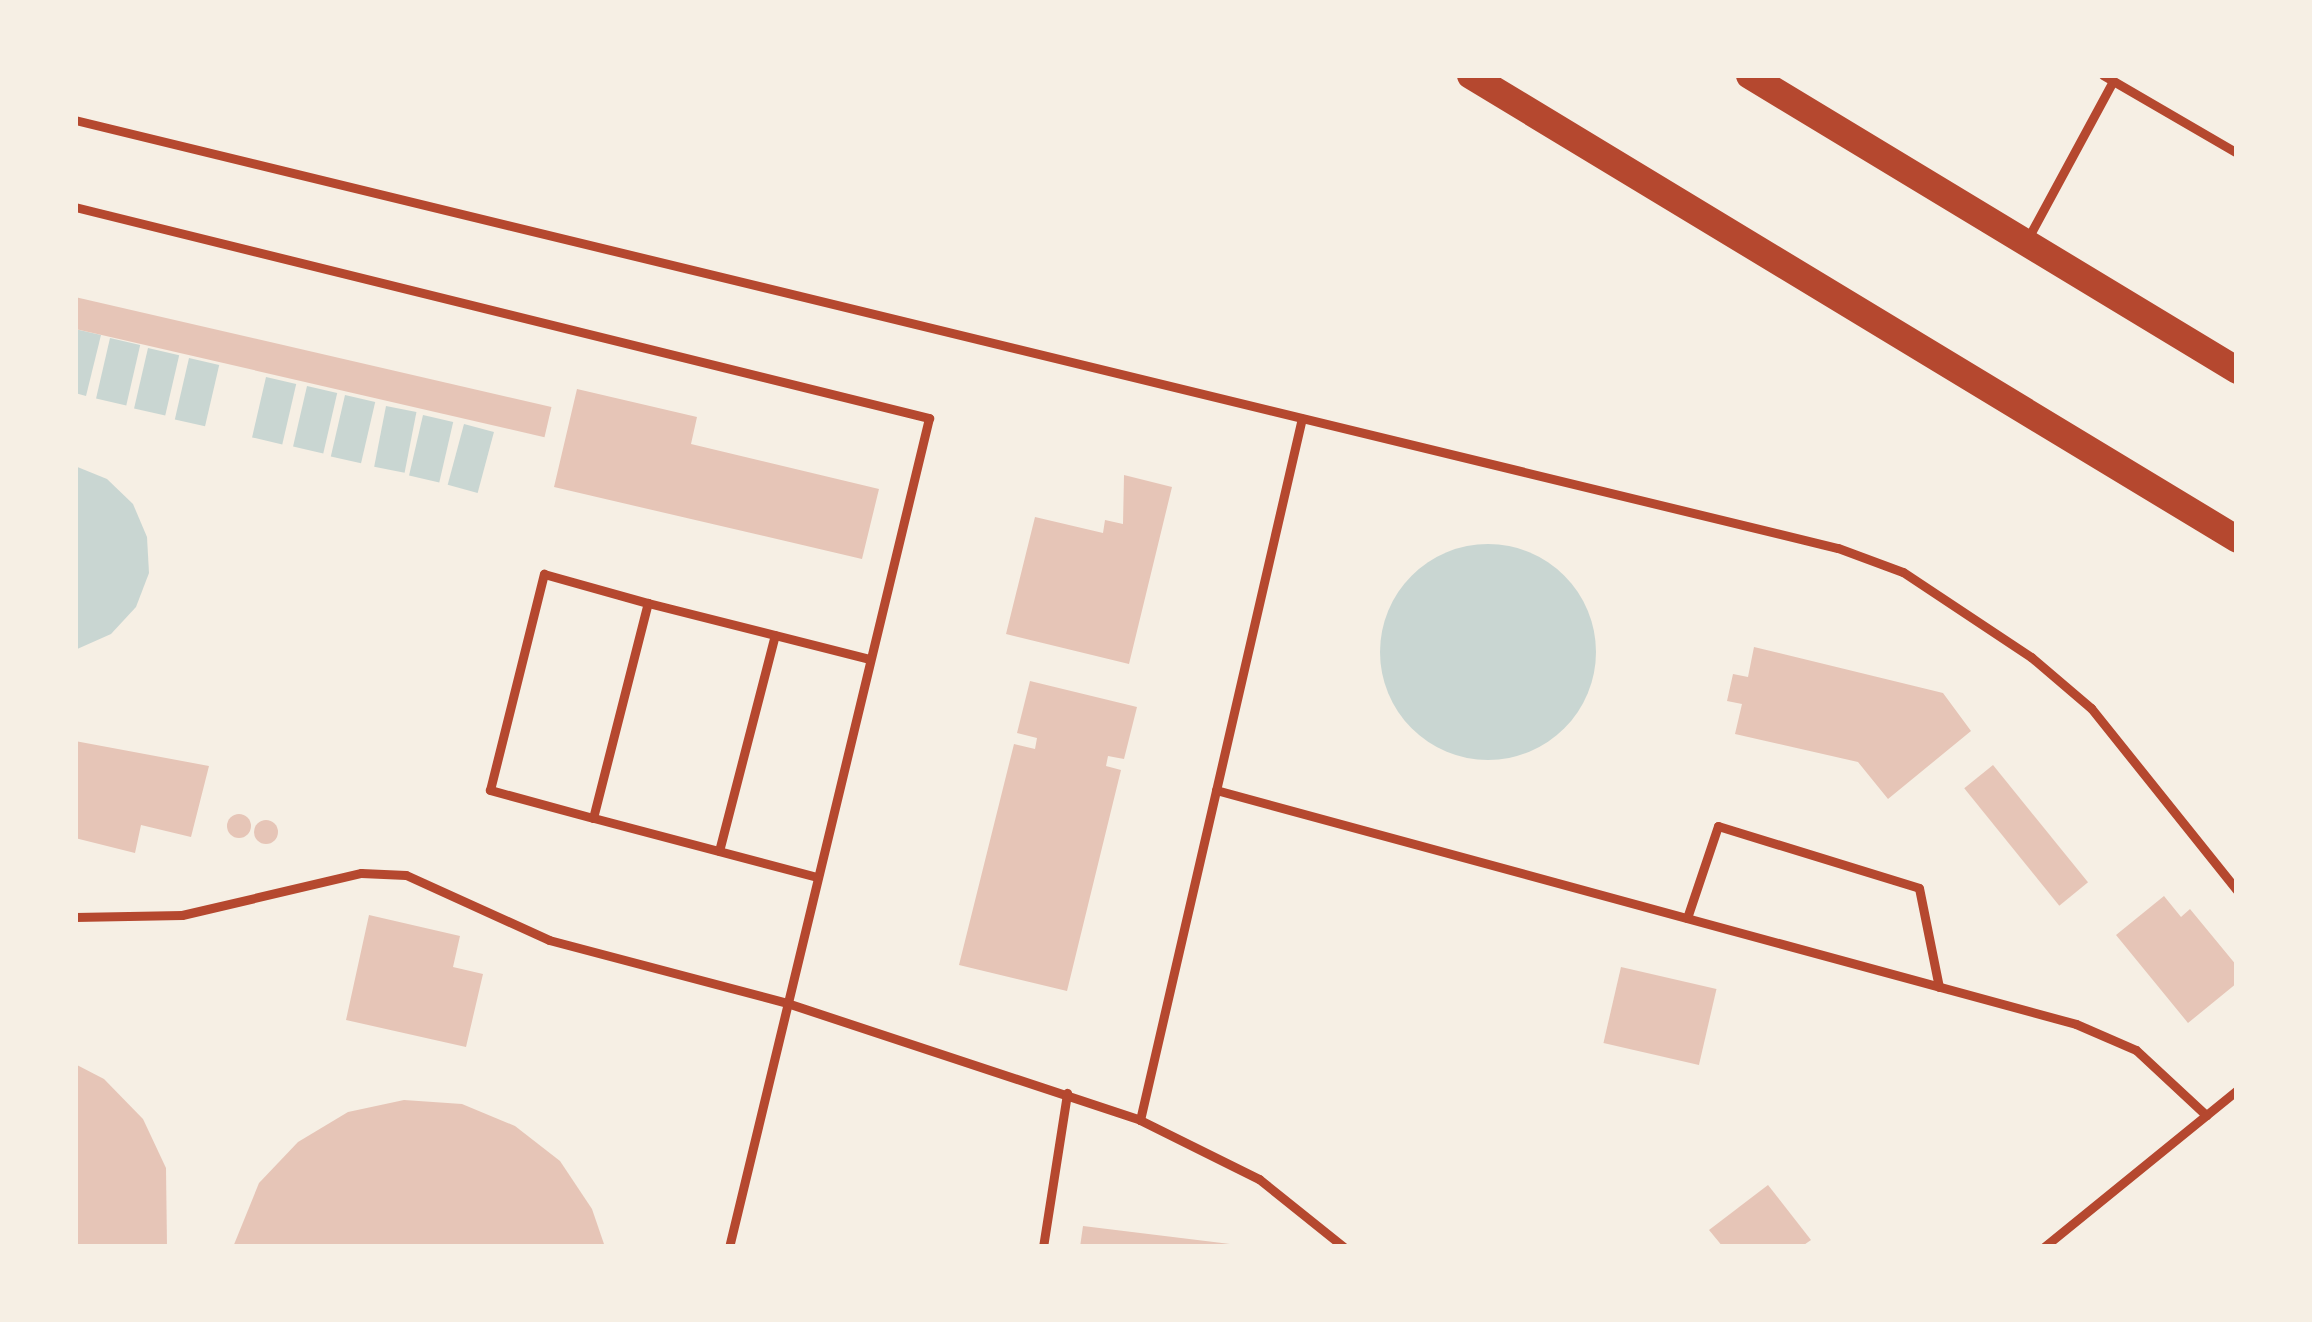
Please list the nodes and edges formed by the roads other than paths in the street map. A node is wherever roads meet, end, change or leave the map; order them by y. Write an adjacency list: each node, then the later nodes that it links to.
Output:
1 (1470, 75): 10 (main road)
2 (1749, 75): 7 (main road)
3 (2108, 78): 5 (lane); 7 (lane)
4 (75, 120): 9 (lane)
5 (2237, 154)
6 (75, 207): 13 (lane)
7 (2026, 242): 8 (main road)
8 (2237, 370)
9 (1302, 418): 14 (lane); 18 (lane)
10 (2237, 539)
11 (648, 603): 12 (lane); 15 (lane); 15 (lane)
12 (775, 635): 13 (lane); 16 (lane)
13 (870, 659): 17 (lane)
14 (1216, 790): 20 (lane); 26 (lane)
15 (593, 818): 16 (lane)
16 (718, 851): 17 (lane)
17 (818, 877): 22 (lane)
18 (2237, 890)
19 (75, 916): 22 (lane)
20 (1687, 918): 21 (lane); 21 (lane)
21 (1939, 987): 25 (lane)
22 (787, 1003): 24 (lane); 27 (lane)
23 (2237, 1090): 25 (lane)
24 (1067, 1093): 26 (lane); 28 (lane)
25 (2206, 1115): 30 (lane)
26 (1140, 1120): 29 (lane)
27 (728, 1247)
28 (1043, 1247)
29 (1344, 1247)
30 (2044, 1247)

